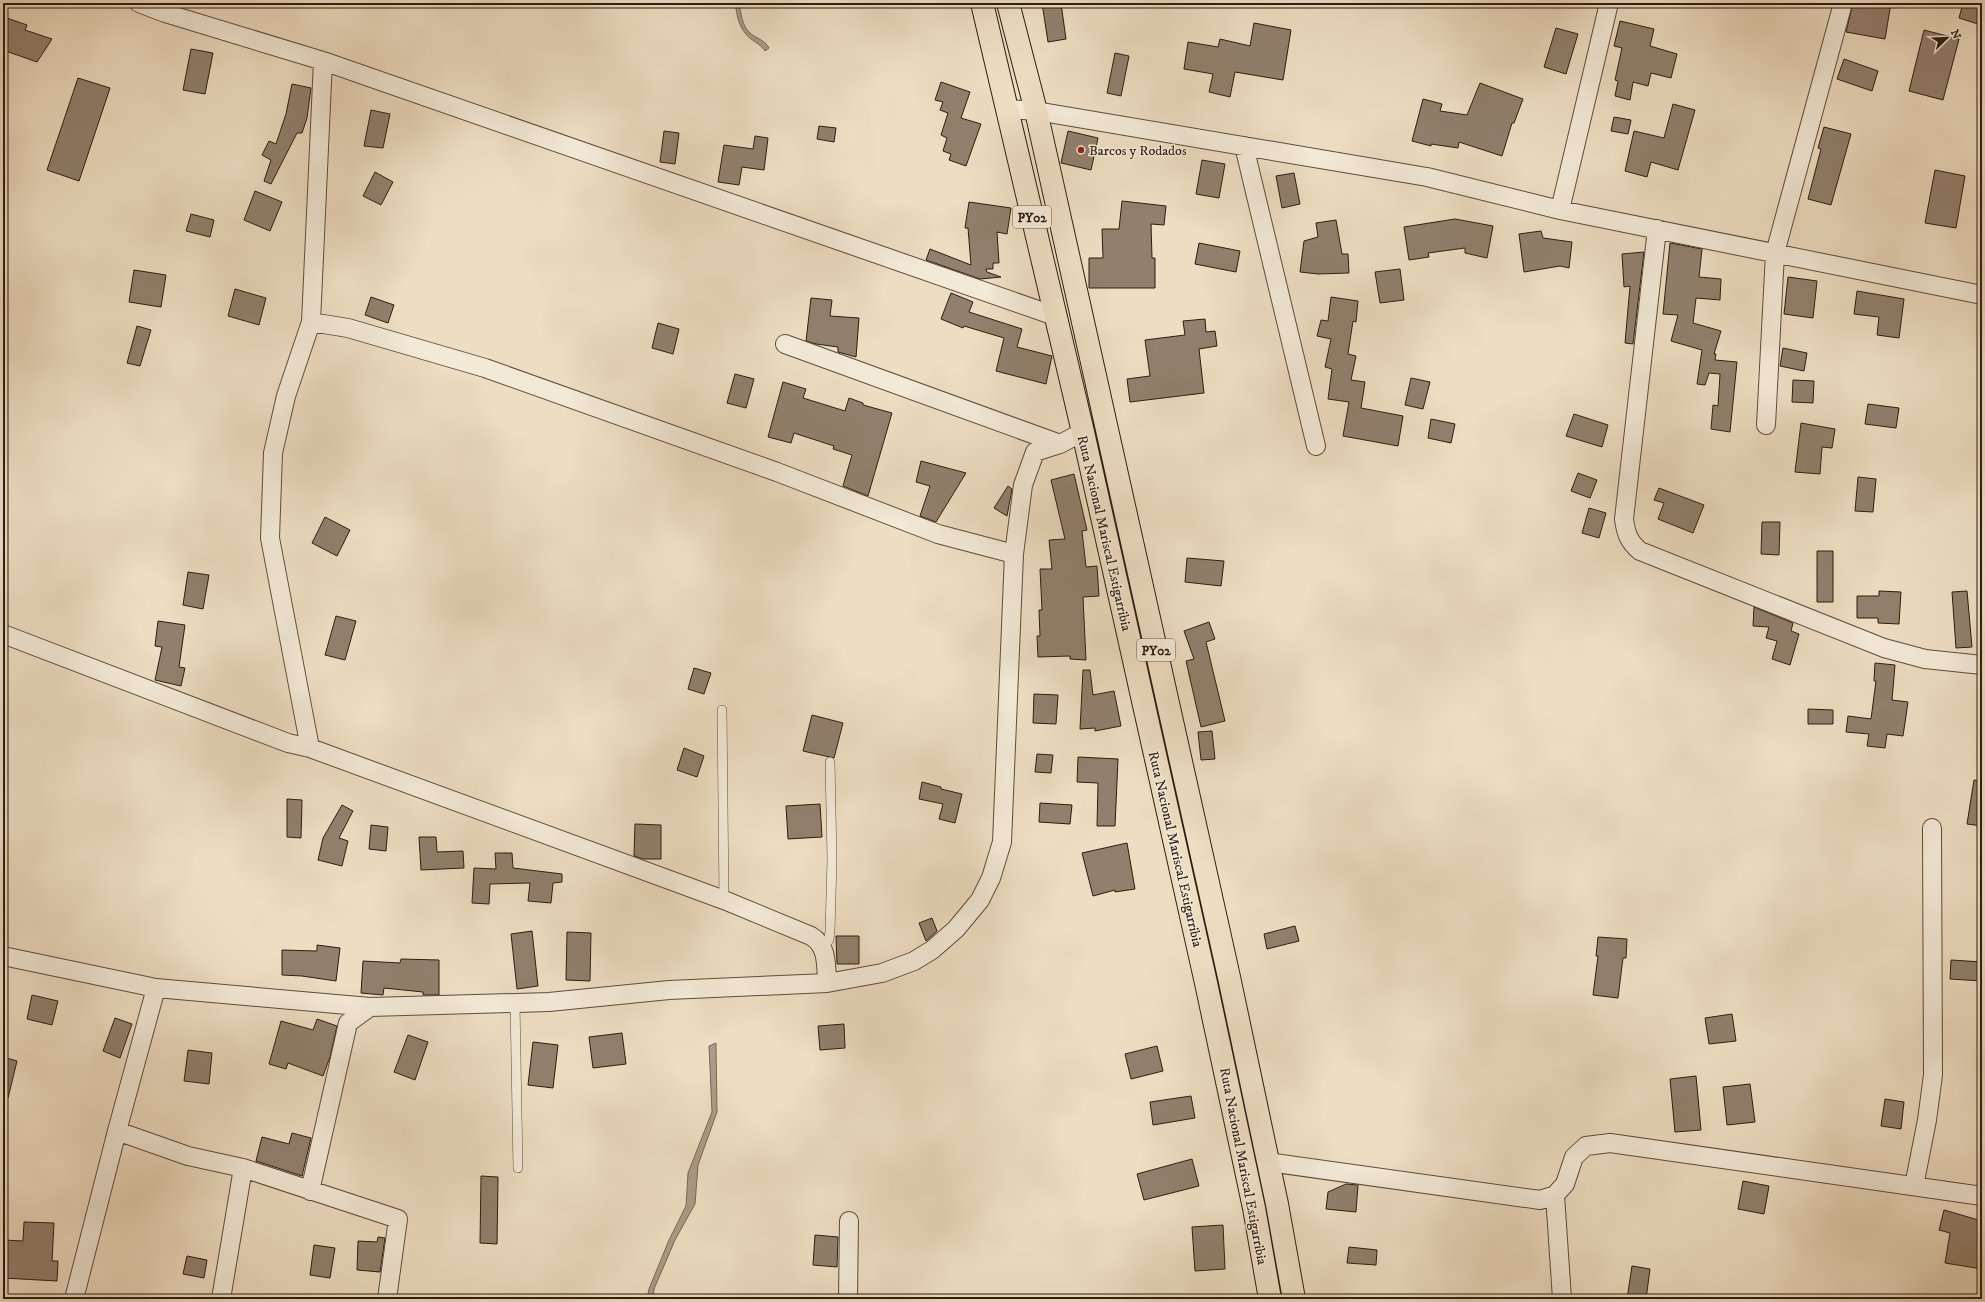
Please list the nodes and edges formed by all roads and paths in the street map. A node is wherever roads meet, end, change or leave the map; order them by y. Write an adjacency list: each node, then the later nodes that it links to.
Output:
1 (139, 3): 6 (street)
2 (982, 3): 7 (highway, Ruta Nacional Mariscal Estigarribia / PY02)
3 (1008, 3): 8 (highway, Ruta Nacional Mariscal Estigarribia / PY02)
4 (1609, 3): 10 (street)
5 (1843, 3): 12 (street)
6 (323, 61): 14 (street); 15 (street)
7 (1008, 109): 8 (street); 14 (highway, Ruta Nacional Mariscal Estigarribia / PY02)
8 (1036, 111): 9 (street); 36 (highway, Ruta Nacional Mariscal Estigarribia / PY02)
9 (1244, 146): 10 (street); 20 (street)
10 (1560, 210): 11 (street)
11 (1658, 229): 12 (street); 23 (street)
12 (1775, 253): 13 (street); 17 (street)
13 (1982, 294)
14 (1055, 316): 18 (highway, Ruta Nacional Mariscal Estigarribia / PY02)
15 (311, 322): 21 (street); 25 (street)
16 (785, 344): 19 (street)
17 (1766, 425)
18 (1083, 432): 19 (street); 48 (highway, Ruta Nacional Mariscal Estigarribia / PY02)
19 (1060, 444): 21 (street)
20 (1316, 446)
21 (1014, 554): 31 (street)
22 (3, 634): 25 (street)
23 (1982, 665)
24 (722, 710): 28 (lane)
25 (310, 748): 28 (street)
26 (830, 762): 29 (lane)
27 (1932, 828): 39 (street)
28 (724, 900): 29 (street)
29 (822, 946): 31 (street)
30 (3, 956): 32 (street)
31 (827, 983): 33 (street)
32 (156, 988): 34 (street); 35 (street)
33 (515, 1003): 34 (street); 38 (lane)
34 (370, 1007): 40 (street)
35 (117, 1131): 37 (street); 44 (street)
36 (1268, 1162): 41 (street); 49 (highway, Ruta Nacional Mariscal Estigarribia / PY02)
37 (243, 1168): 40 (street); 45 (street)
38 (518, 1168)
39 (1914, 1186): 41 (street); 42 (street)
40 (310, 1191): 46 (street)
41 (1555, 1195): 50 (street)
42 (1982, 1196)
43 (849, 1221): 47 (street)
44 (74, 1299)
45 (221, 1299)
46 (387, 1299)
47 (848, 1299)
48 (1270, 1299)
49 (1294, 1299)
50 (1562, 1299)

